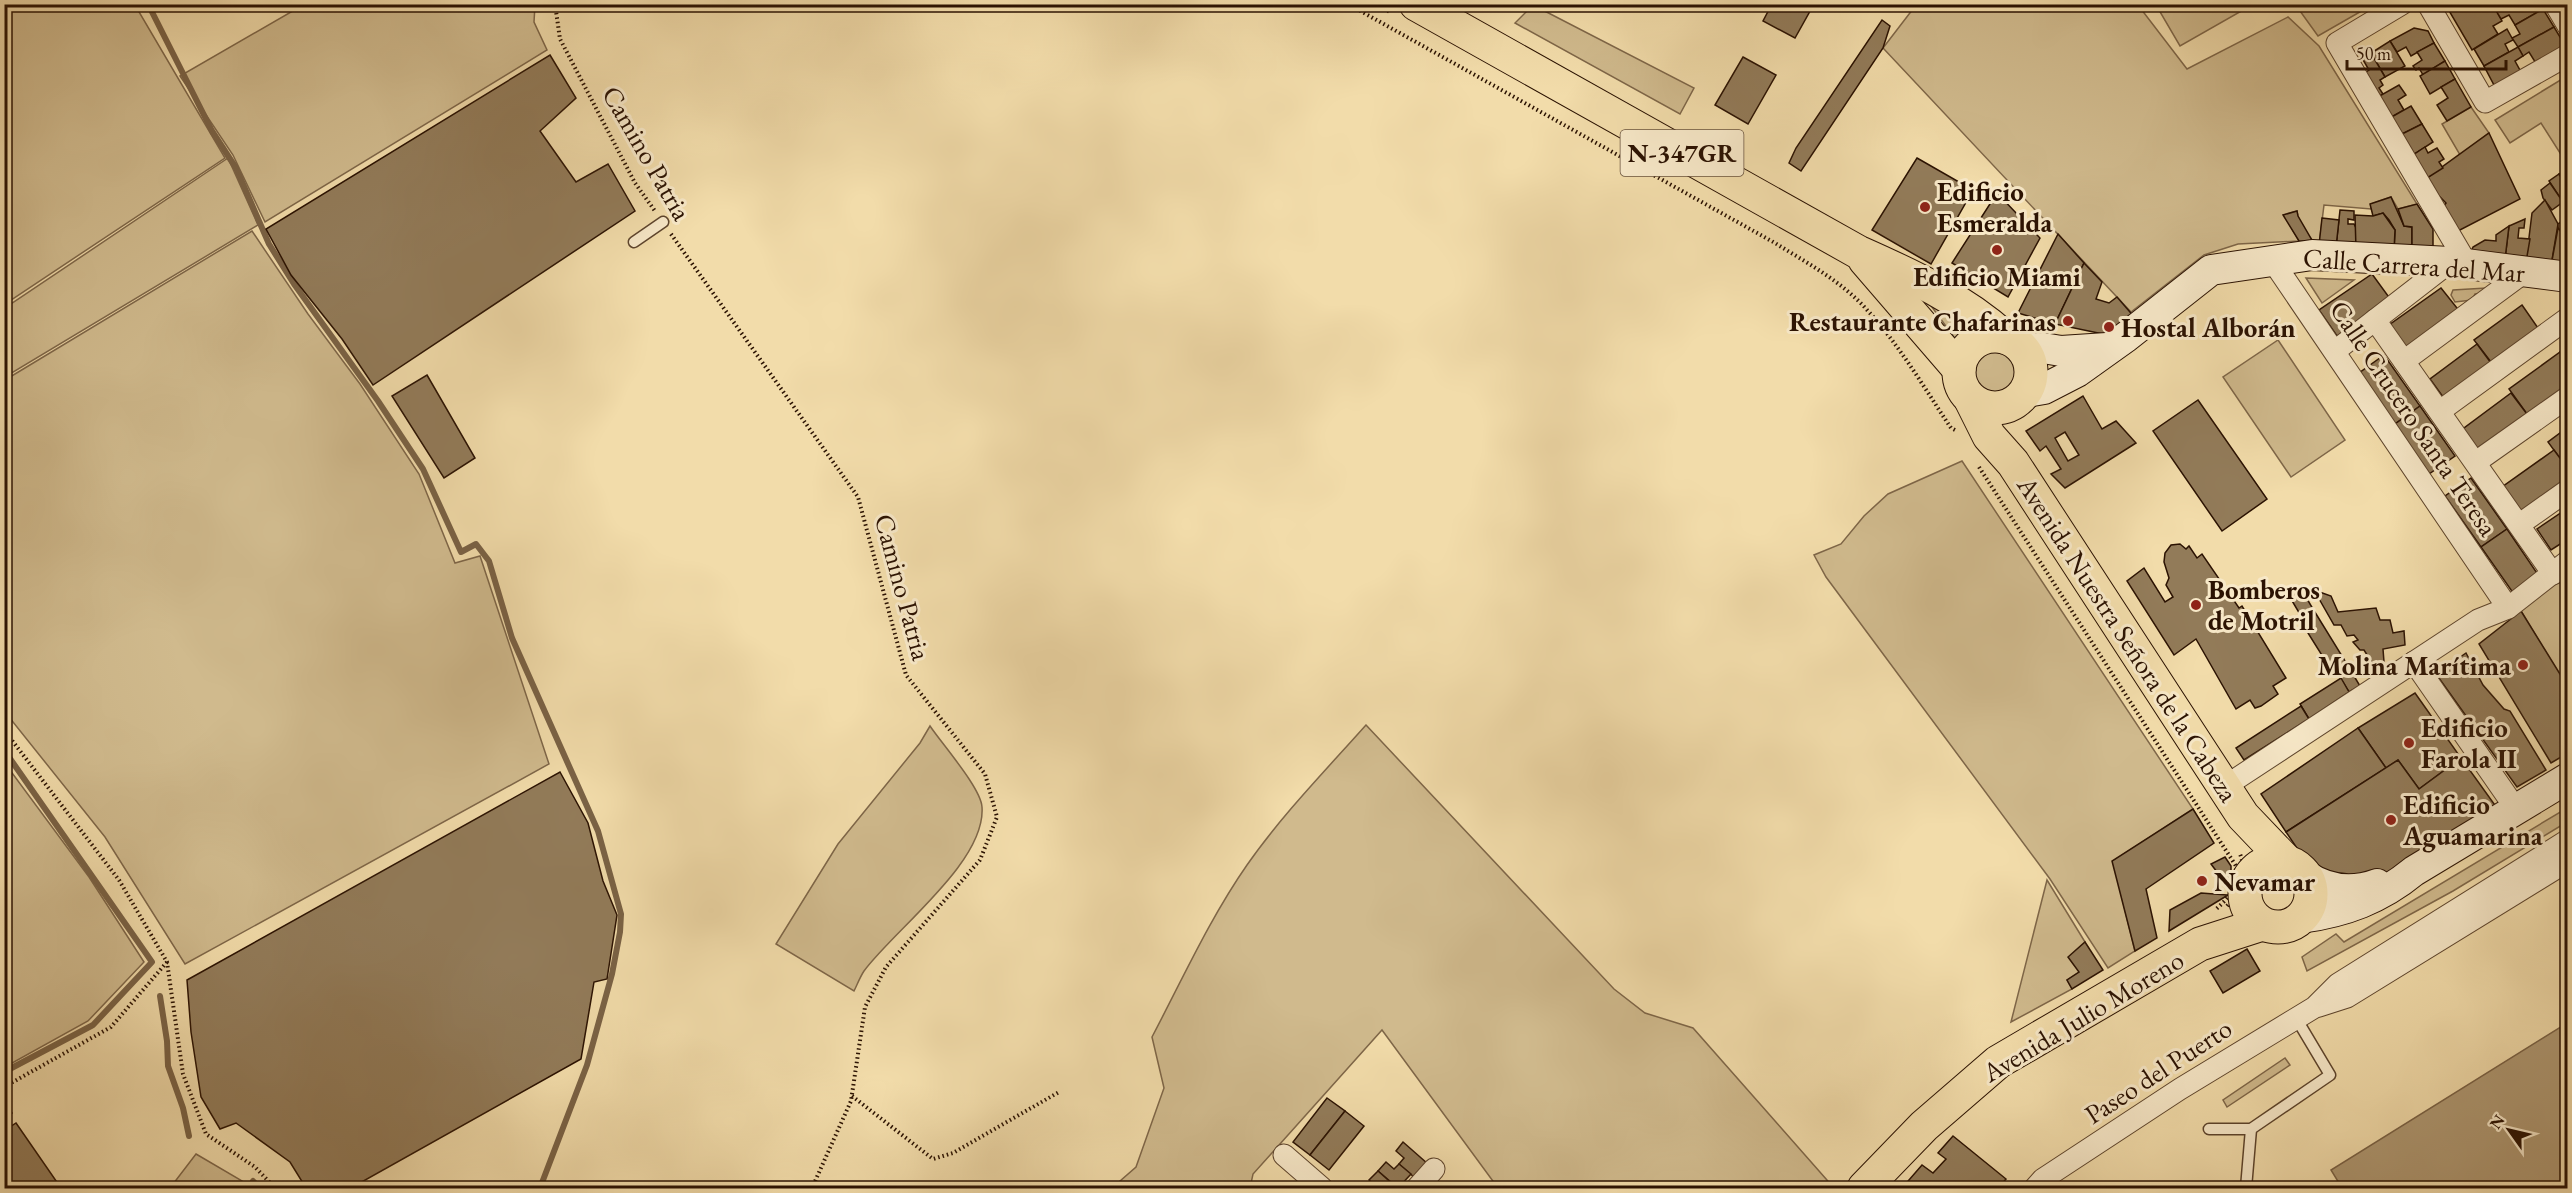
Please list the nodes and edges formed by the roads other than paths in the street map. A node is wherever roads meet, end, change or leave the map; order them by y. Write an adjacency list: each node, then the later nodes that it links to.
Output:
1 (2402, 4): 11 (street)
2 (2428, 4): 6 (street)
3 (2555, 4): 5 (street)
4 (1406, 10): 9 (highway, N-347GR)
5 (2568, 26)
6 (2568, 56)
7 (663, 222): 8 (lane)
8 (634, 243)
9 (1858, 252): 16 (highway, N-347GR); 20 (highway, N-347GR)
10 (2272, 260): 11 (street, Calle Carrera del Mar); 17 (street, Calle Carrera del Mar); 18 (street, Calle Crucero Santa Teresa)
11 (2458, 263): 12 (street, Calle Carrera del Mar); 15 (street)
12 (2526, 271): 13 (street, Calle Carrera del Mar); 19 (street)
13 (2568, 277)
14 (2568, 318): 24 (street)
15 (2376, 320): 18 (street); 19 (street)
16 (2014, 343): 17 (street, Calle Carrera del Mar); 20 (highway); 22 (highway)
17 (2107, 348): 22 (street, Calle Carrera del Mar)
18 (2335, 351): 30 (street, Calle Crucero Santa Teresa)
19 (2404, 360): 24 (street)
20 (1959, 369): 23 (highway)
21 (2568, 397): 25 (street)
22 (2019, 398): 23 (highway); 26 (highway, Avenida Nuestra Señora de la Cabeza)
23 (1971, 400): 26 (highway, Avenida Nuestra Señora de la Cabeza)
24 (2440, 411): 25 (street)
25 (2476, 462): 28 (street)
26 (2013, 463): 33 (highway, Avenida Nuestra Señora de la Cabeza)
27 (2568, 490): 28 (street)
28 (2520, 524): 29 (street)
29 (2560, 567): 30 (street)
30 (2508, 608): 31 (street)
31 (2414, 662): 33 (street); 34 (street)
32 (2568, 778): 34 (street)
33 (2224, 788): 35 (highway, Avenida Nuestra Señora de la Cabeza)
34 (2516, 809): 39 (street)
35 (2243, 816): 38 (highway, Avenida Nuestra Señora de la Cabeza); 40 (highway, Avenida Nuestra Señora de la Cabeza)
36 (2568, 840): 43 (street, Paseo del Puerto)
37 (2568, 860): 43 (lane); 45 (street, Paseo del Puerto)
38 (2296, 869): 39 (street); 40 (highway); 41 (highway)
39 (2414, 871): 41 (street)
40 (2238, 883): 42 (highway); 44 (highway, Avenida Julio Moreno)
41 (2301, 918): 42 (highway)
42 (2262, 924): 44 (highway, Avenida Julio Moreno)
43 (2418, 932): 45 (street, Paseo del Puerto)
44 (2200, 944): 53 (highway, Avenida Julio Moreno)
45 (2315, 1007): 46 (street, Paseo del Puerto)
46 (2296, 1018): 48 (lane); 54 (street, Paseo del Puerto)
47 (2209, 1129): 48 (lane)
48 (2251, 1129): 55 (lane)
49 (1284, 1155): 51 (street)
50 (1434, 1169): 52 (street)
51 (1322, 1188)
52 (1417, 1188)
53 (1864, 1188)
54 (2035, 1188)
55 (2246, 1188)

